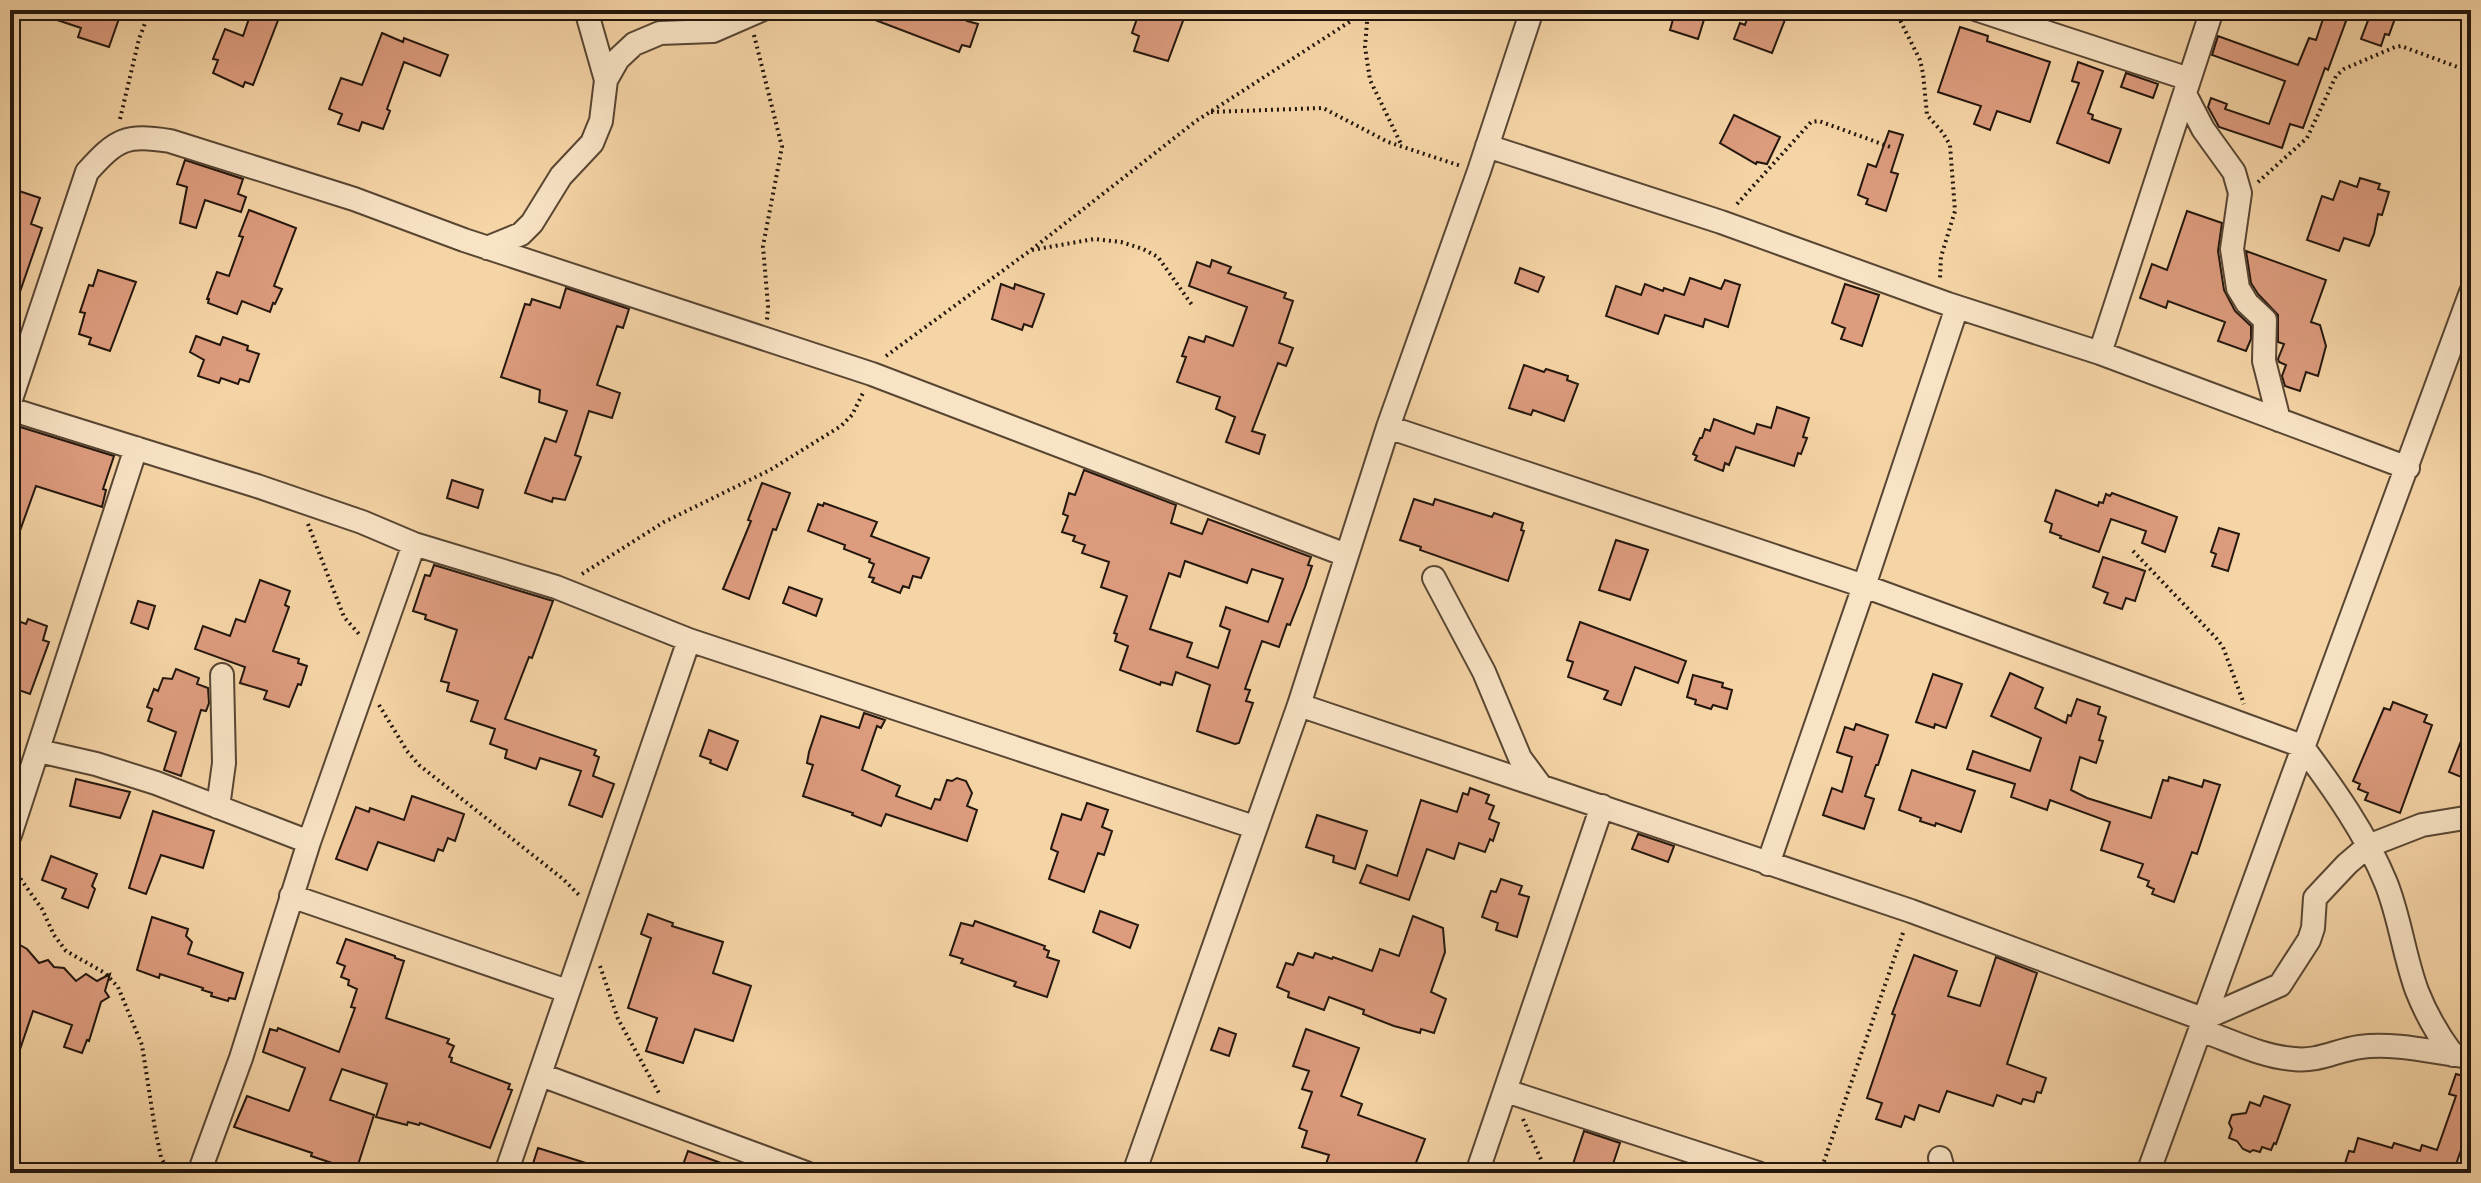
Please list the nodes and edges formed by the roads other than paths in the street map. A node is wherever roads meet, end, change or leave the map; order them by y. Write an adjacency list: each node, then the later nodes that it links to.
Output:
1 (586, 10): 6 (street)
2 (1532, 10): 8 (street)
3 (1978, 10): 7 (street)
4 (2212, 10): 7 (street)
5 (755, 14): 6 (street)
6 (606, 80): 9 (street)
7 (2187, 87): 12 (street); 15 (street)
8 (1487, 146): 11 (street); 16 (street)
9 (487, 248): 13 (street); 20 (street)
10 (2471, 292): 18 (street)
11 (1952, 306): 12 (street); 22 (street)
12 (2100, 353): 15 (street)
13 (10, 402)
14 (10, 409): 17 (street)
15 (2279, 420): 18 (street)
16 (1388, 427): 20 (street); 22 (street)
17 (136, 448): 19 (street); 27 (street)
18 (2408, 468): 26 (street)
19 (414, 544): 23 (street); 34 (street)
20 (1346, 555): 25 (street)
21 (1434, 578): 28 (street)
22 (1864, 586): 26 (street); 36 (street)
23 (689, 640): 32 (street); 38 (street)
24 (222, 675): 30 (street)
25 (1299, 705): 28 (street); 32 (street)
26 (2302, 746): 35 (street); 39 (street)
27 (39, 751): 30 (street); 33 (street)
28 (1540, 785): 29 (street)
29 (1602, 806): 36 (street); 42 (street)
30 (218, 807): 34 (street)
31 (2471, 817): 35 (street)
32 (1254, 827): 46 (street)
33 (10, 835)
34 (309, 842): 37 (street)
35 (2368, 846): 39 (street); 40 (street)
36 (1768, 864): 39 (street)
37 (291, 896): 38 (street); 43 (street)
38 (567, 991): 41 (street)
39 (2202, 1024): 40 (street); 49 (street)
40 (2462, 1056)
41 (541, 1075): 44 (street); 45 (street)
42 (1508, 1091): 47 (street); 48 (street)
43 (199, 1173)
44 (506, 1173)
45 (806, 1173)
46 (1134, 1173)
47 (1477, 1173)
48 (1758, 1173)
49 (2148, 1173)

